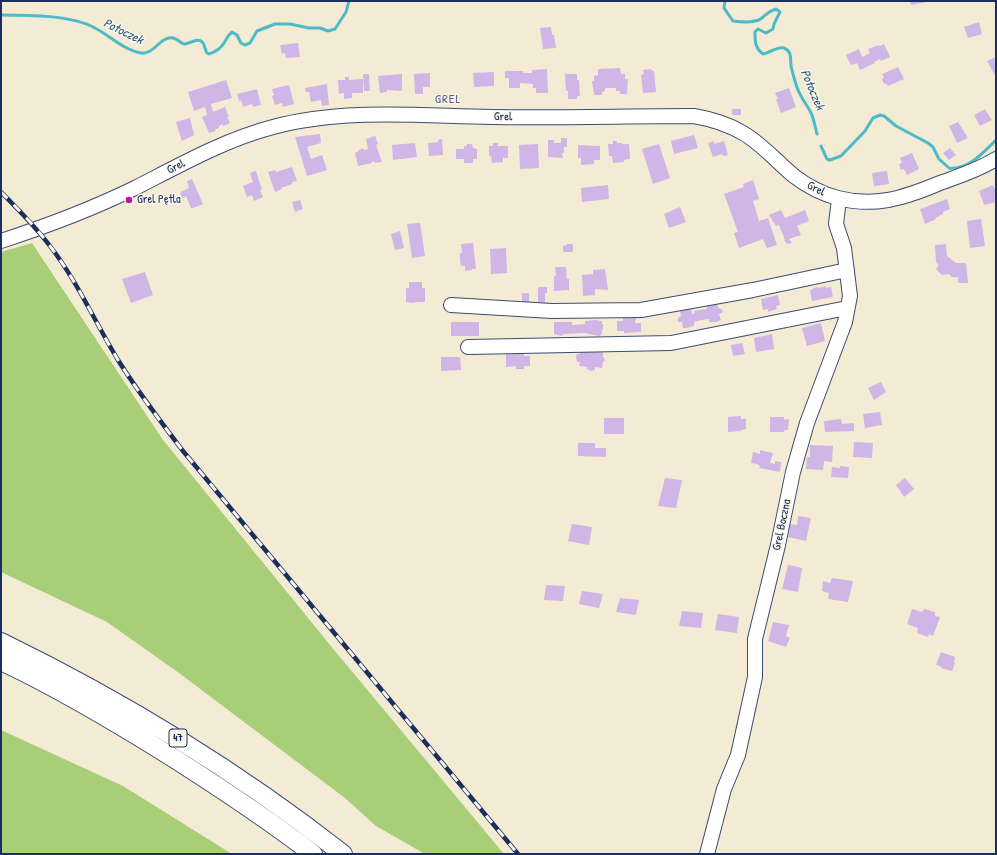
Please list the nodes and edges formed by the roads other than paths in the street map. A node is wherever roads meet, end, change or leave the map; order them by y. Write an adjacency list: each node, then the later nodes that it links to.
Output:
1 (996, 159): 2 (street, Grel)
2 (839, 199): 3 (street, Grel); 4 (street, Grel Boczna)
3 (1, 241)
4 (847, 270): 5 (street); 6 (street, Grel Boczna)
5 (451, 305)
6 (847, 308): 7 (street); 12 (street, Grel Boczna)
7 (468, 346)
8 (1, 642): 11 (main road, 47)
9 (1, 661): 10 (main road, 47)
10 (313, 854)
11 (343, 854)
12 (707, 854)

